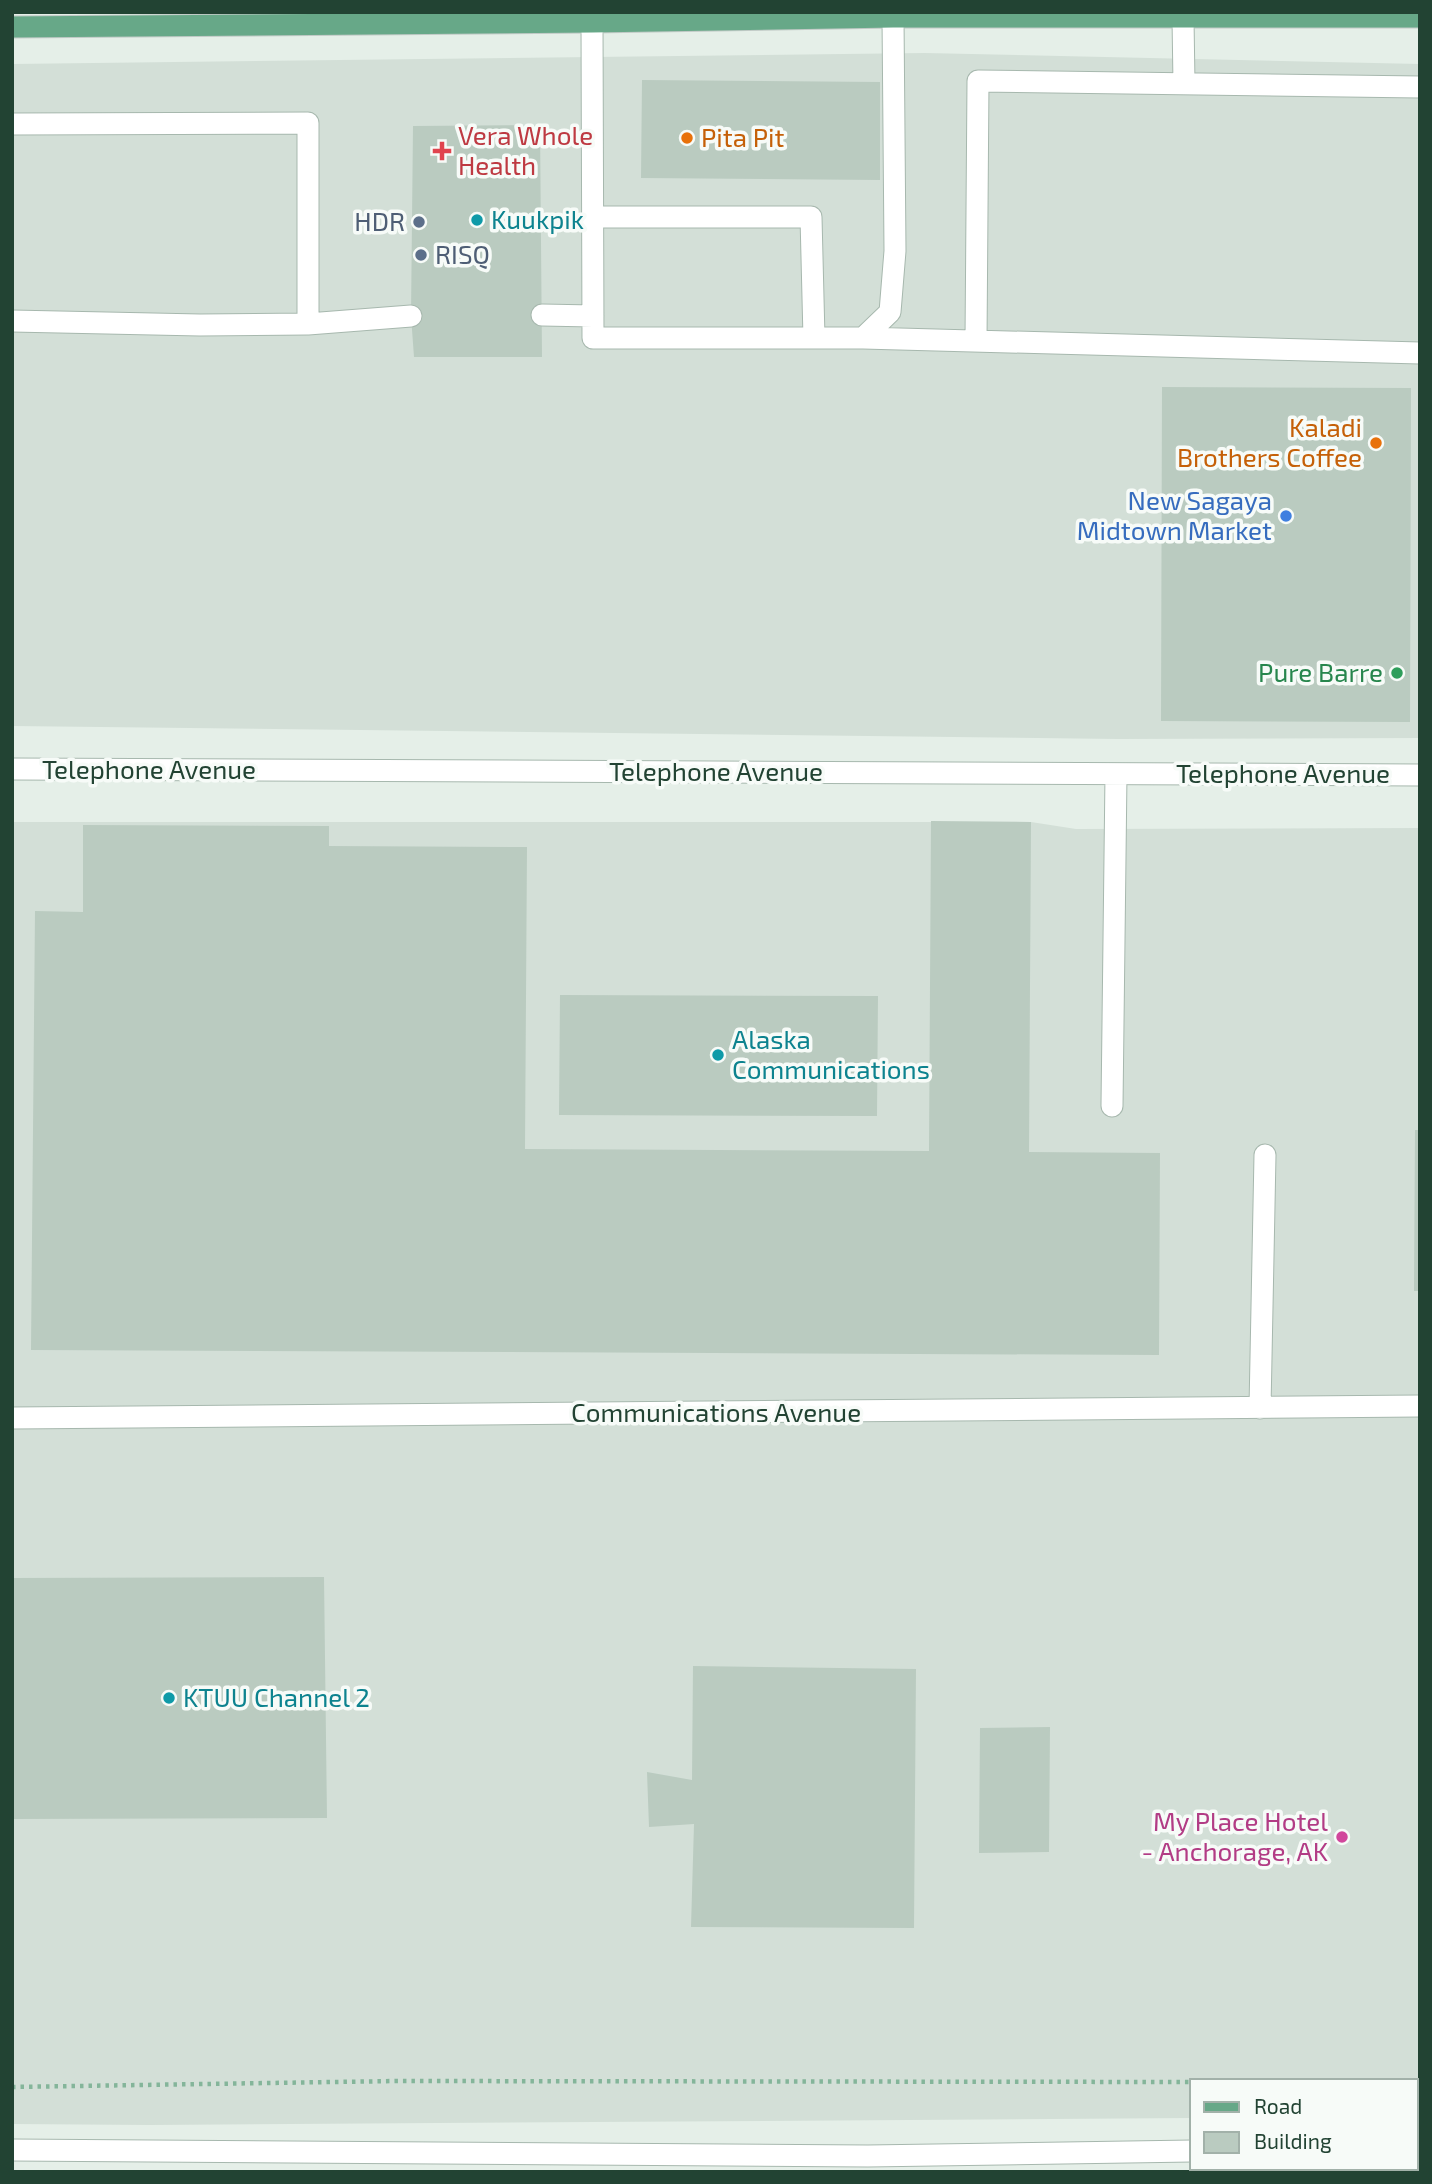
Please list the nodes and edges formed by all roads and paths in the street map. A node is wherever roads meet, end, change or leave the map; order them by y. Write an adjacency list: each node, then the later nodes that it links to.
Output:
1 (597, 17): 2 (main road); 5 (main road); 9 (street)
2 (893, 17): 4 (main road); 16 (street)
3 (1420, 17): 4 (main road)
4 (1183, 18): 6 (street)
5 (12, 27)
6 (1184, 84): 7 (street); 17 (street)
7 (1420, 87)
8 (12, 124): 14 (street)
9 (593, 216): 12 (street); 15 (street)
10 (542, 314): 12 (street)
11 (411, 316): 14 (street)
12 (593, 316): 15 (street)
13 (12, 321): 14 (street)
14 (308, 324)
15 (814, 338): 16 (street)
16 (863, 338): 17 (street)
17 (976, 341): 18 (street)
18 (1420, 353)
19 (12, 769): 20 (street, Telephone Avenue)
20 (1116, 774): 21 (street, Telephone Avenue); 22 (street)
21 (1420, 775)
22 (1112, 1106)
23 (1265, 1156): 25 (street)
24 (1420, 1406): 25 (street, Communications Avenue)
25 (1260, 1409): 26 (street, Communications Avenue)
26 (12, 1418)
27 (1190, 2082): 28 (path)
28 (12, 2087)
29 (12, 2150): 31 (street)
30 (1180, 2158): 32 (street)
31 (98, 2161): 32 (street)
32 (710, 2163)

